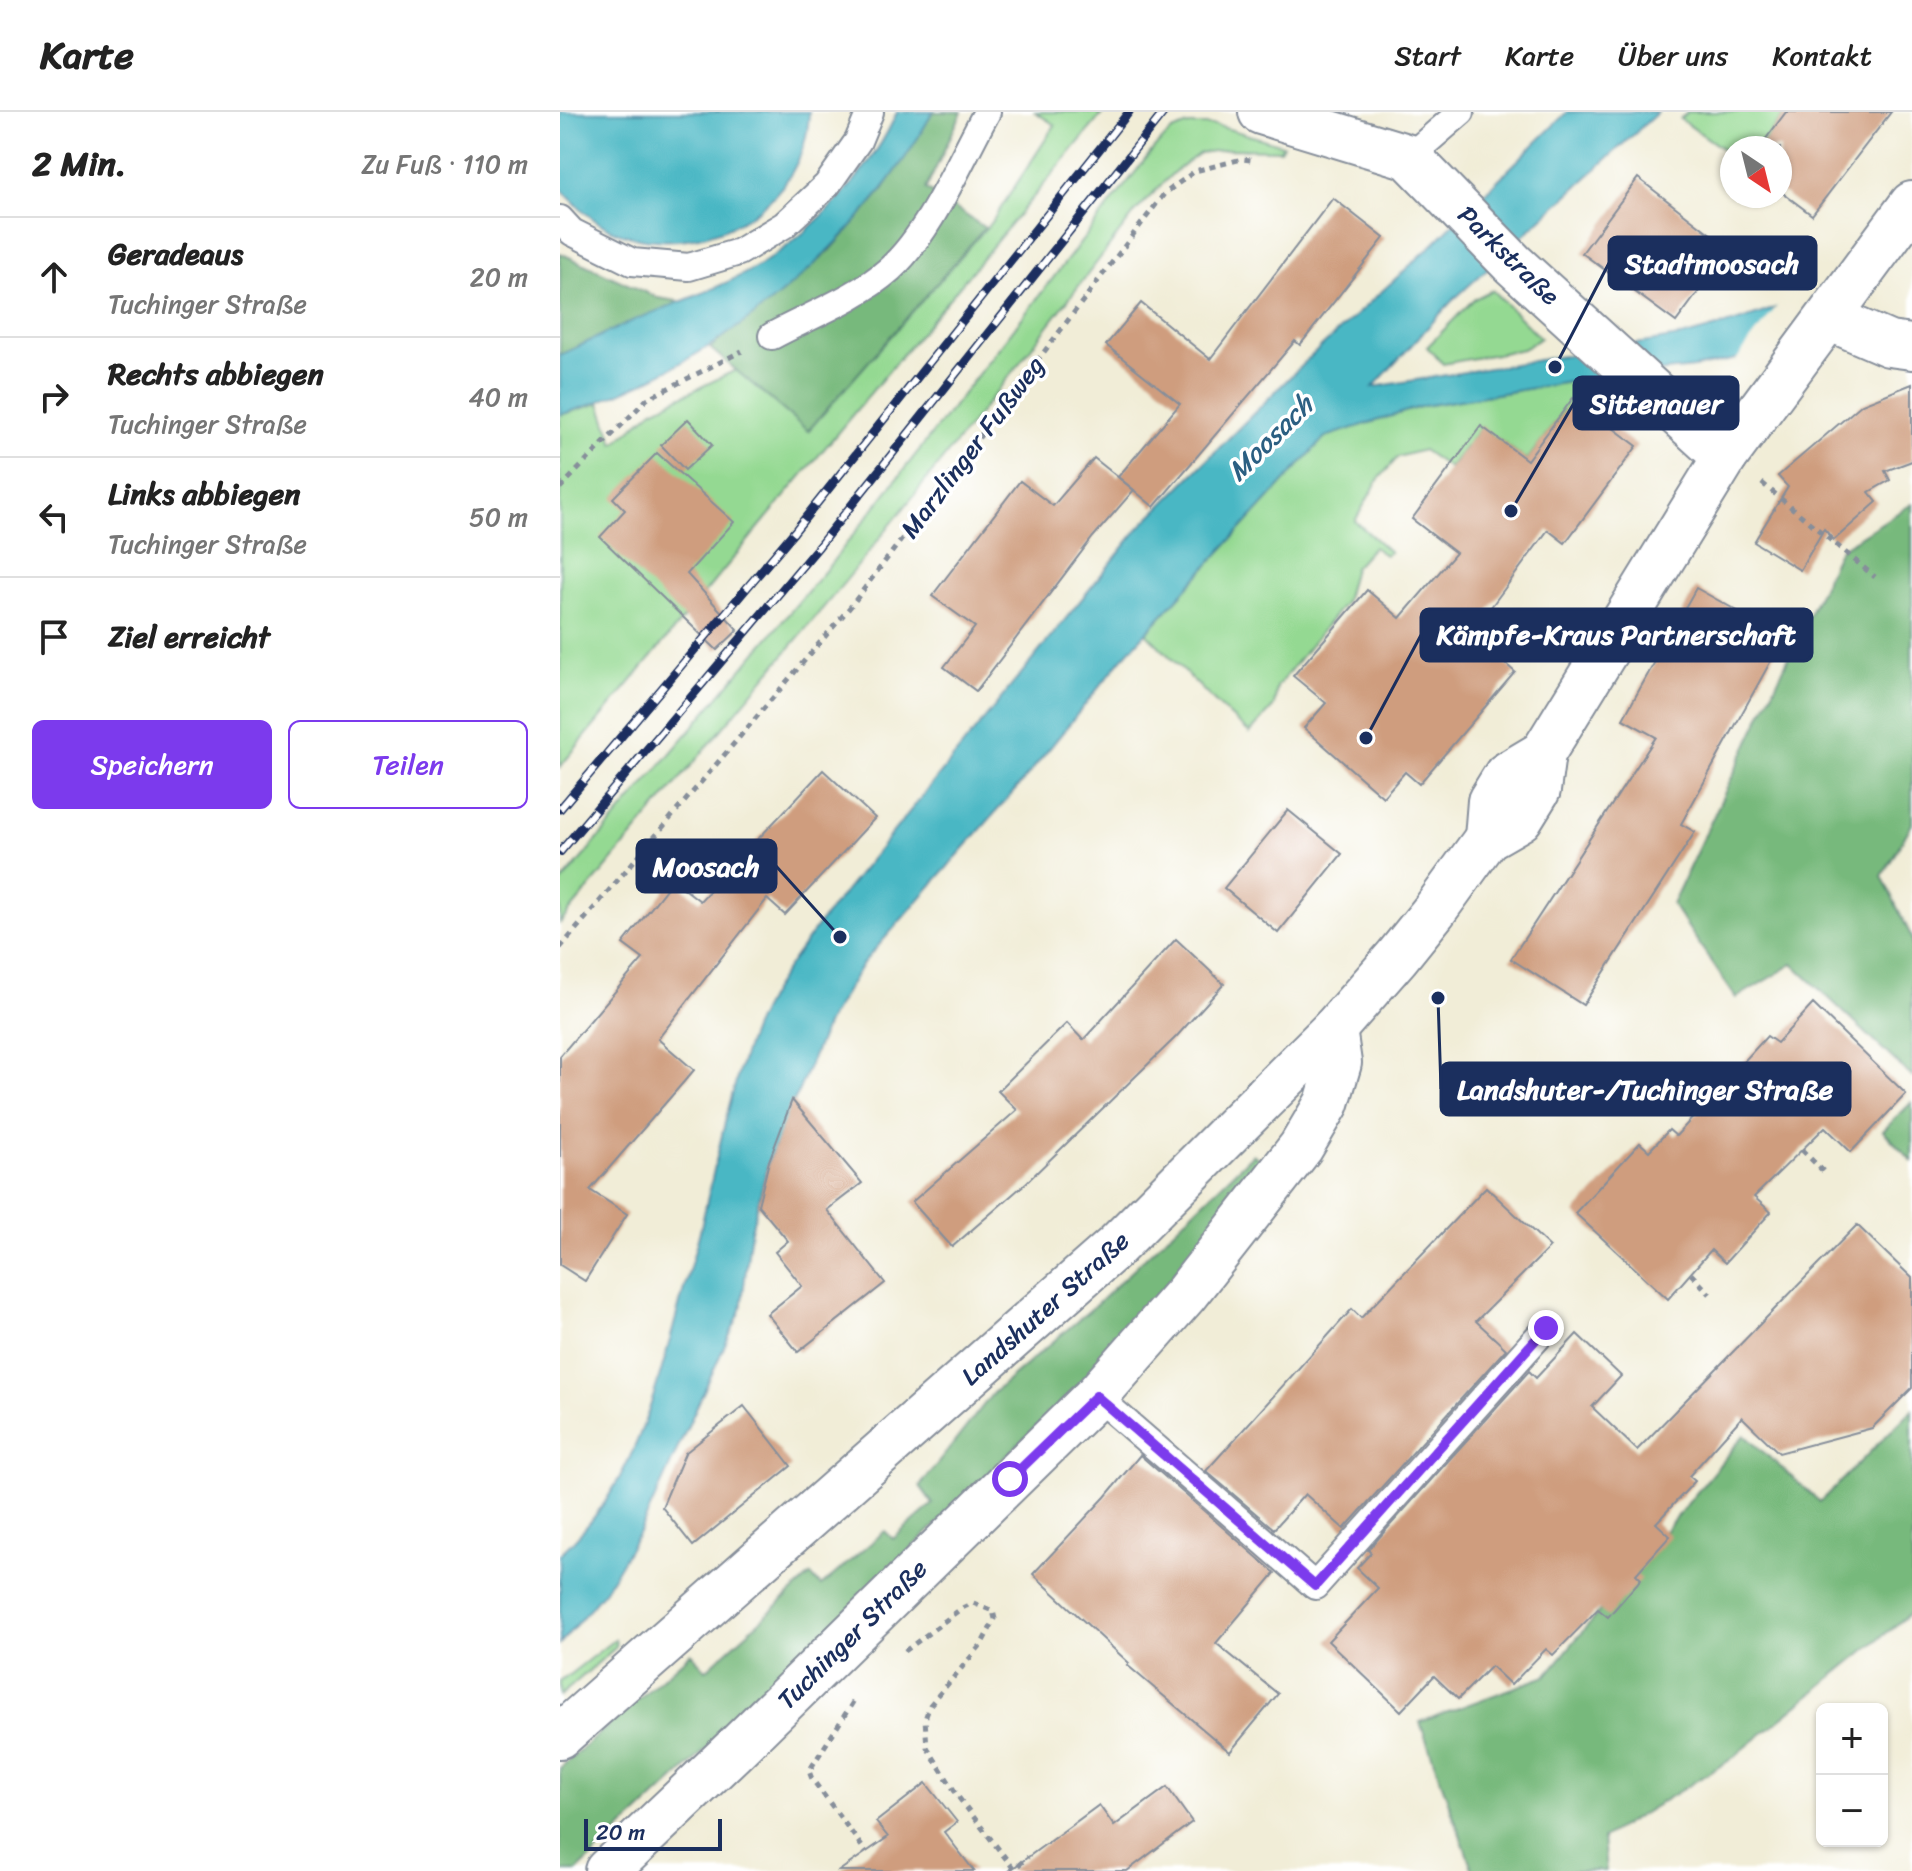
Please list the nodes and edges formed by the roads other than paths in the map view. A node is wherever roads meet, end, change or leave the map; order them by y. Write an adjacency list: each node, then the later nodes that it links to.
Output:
1 (870, 112): 7 (lane)
2 (987, 112): 9 (lane)
3 (1261, 112): 5 (main road, Parkstraße)
4 (1461, 112): 5 (lane)
5 (1409, 157): 11 (main road, Parkstraße)
6 (1912, 204): 8 (main road, Landshuter Straße)
7 (560, 219)
8 (1829, 318): 10 (main road); 11 (main road, Landshuter Straße)
9 (772, 336)
10 (1900, 345)
11 (1725, 457): 12 (main road, Landshuter Straße)
12 (1334, 1029): 14 (main road, Tuchinger Straße); 15 (main road, Landshuter Straße)
13 (1546, 1328): 14 (lane)
14 (1096, 1396): 16 (main road, Tuchinger Straße)
15 (560, 1736)
16 (607, 1871)

